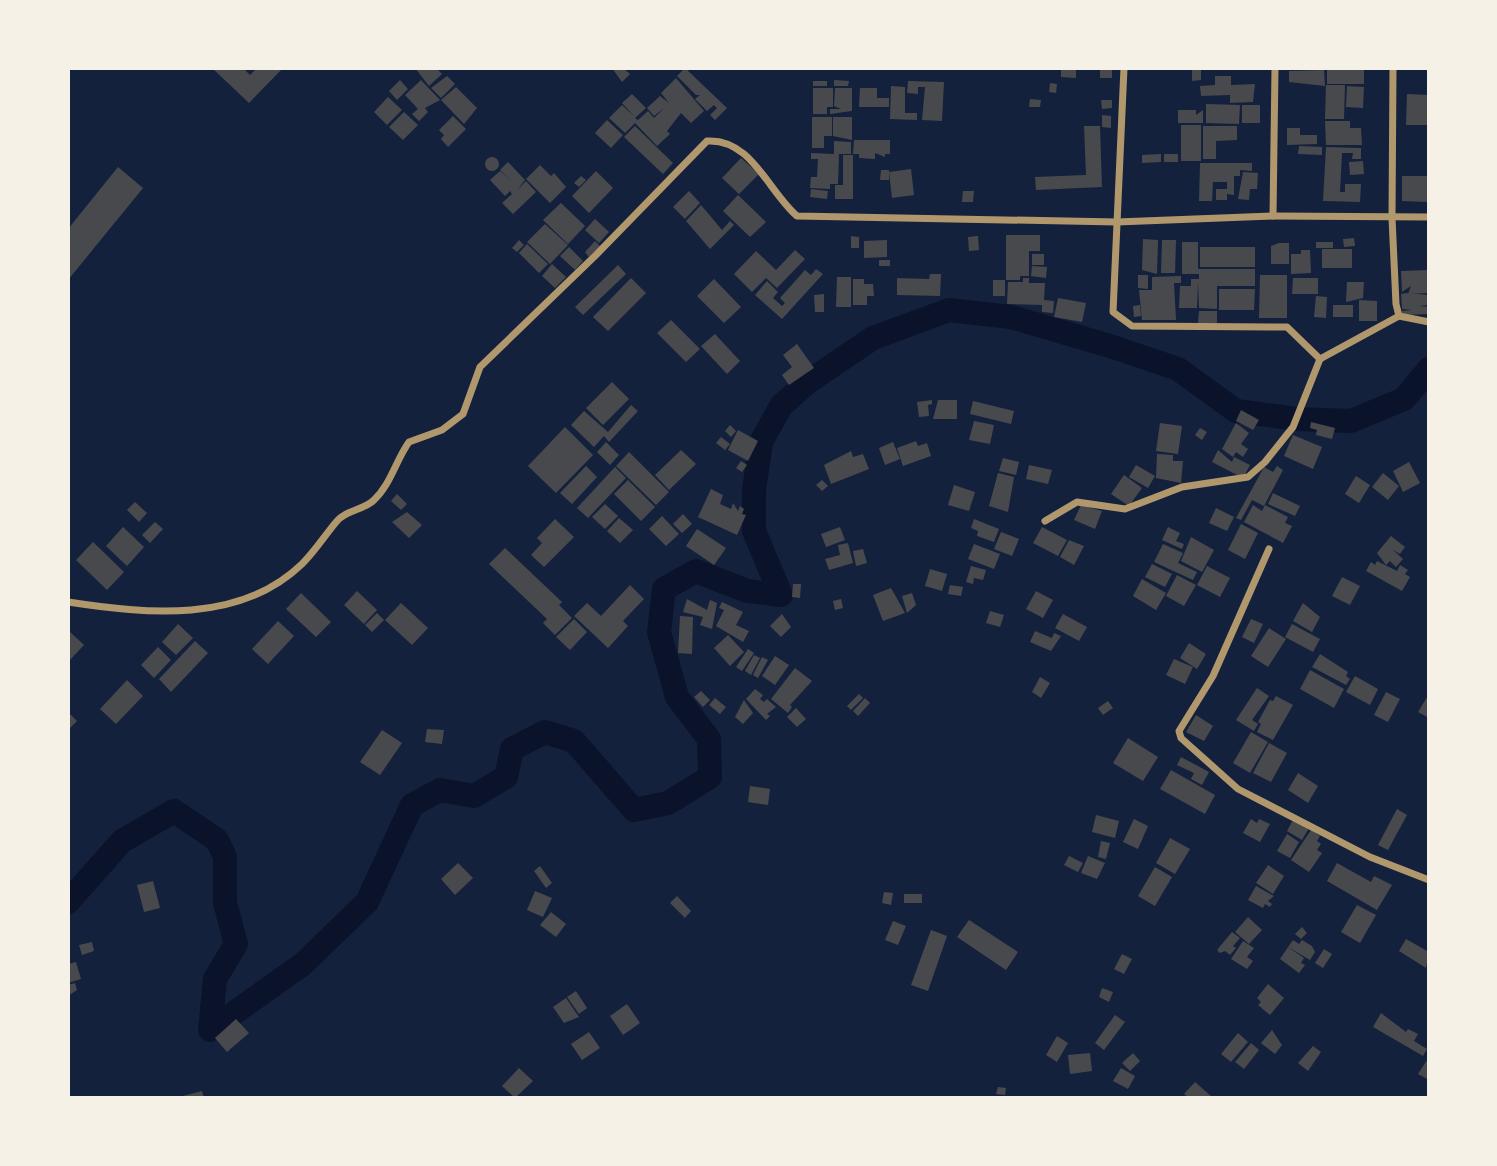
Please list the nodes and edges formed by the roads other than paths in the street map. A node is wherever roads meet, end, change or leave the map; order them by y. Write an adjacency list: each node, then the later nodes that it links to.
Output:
1 (1124, 68): 7 (street)
2 (1275, 68): 4 (street)
3 (1393, 68): 6 (street)
4 (1273, 216): 6 (street); 7 (street)
5 (1429, 217): 6 (street)
6 (1392, 218): 8 (street)
7 (1117, 222): 10 (street); 13 (street)
8 (1399, 316): 9 (street); 10 (street)
9 (1429, 322)
10 (1320, 359): 11 (street)
11 (1045, 521)
12 (1269, 549): 14 (street)
13 (68, 602)
14 (1429, 880)

